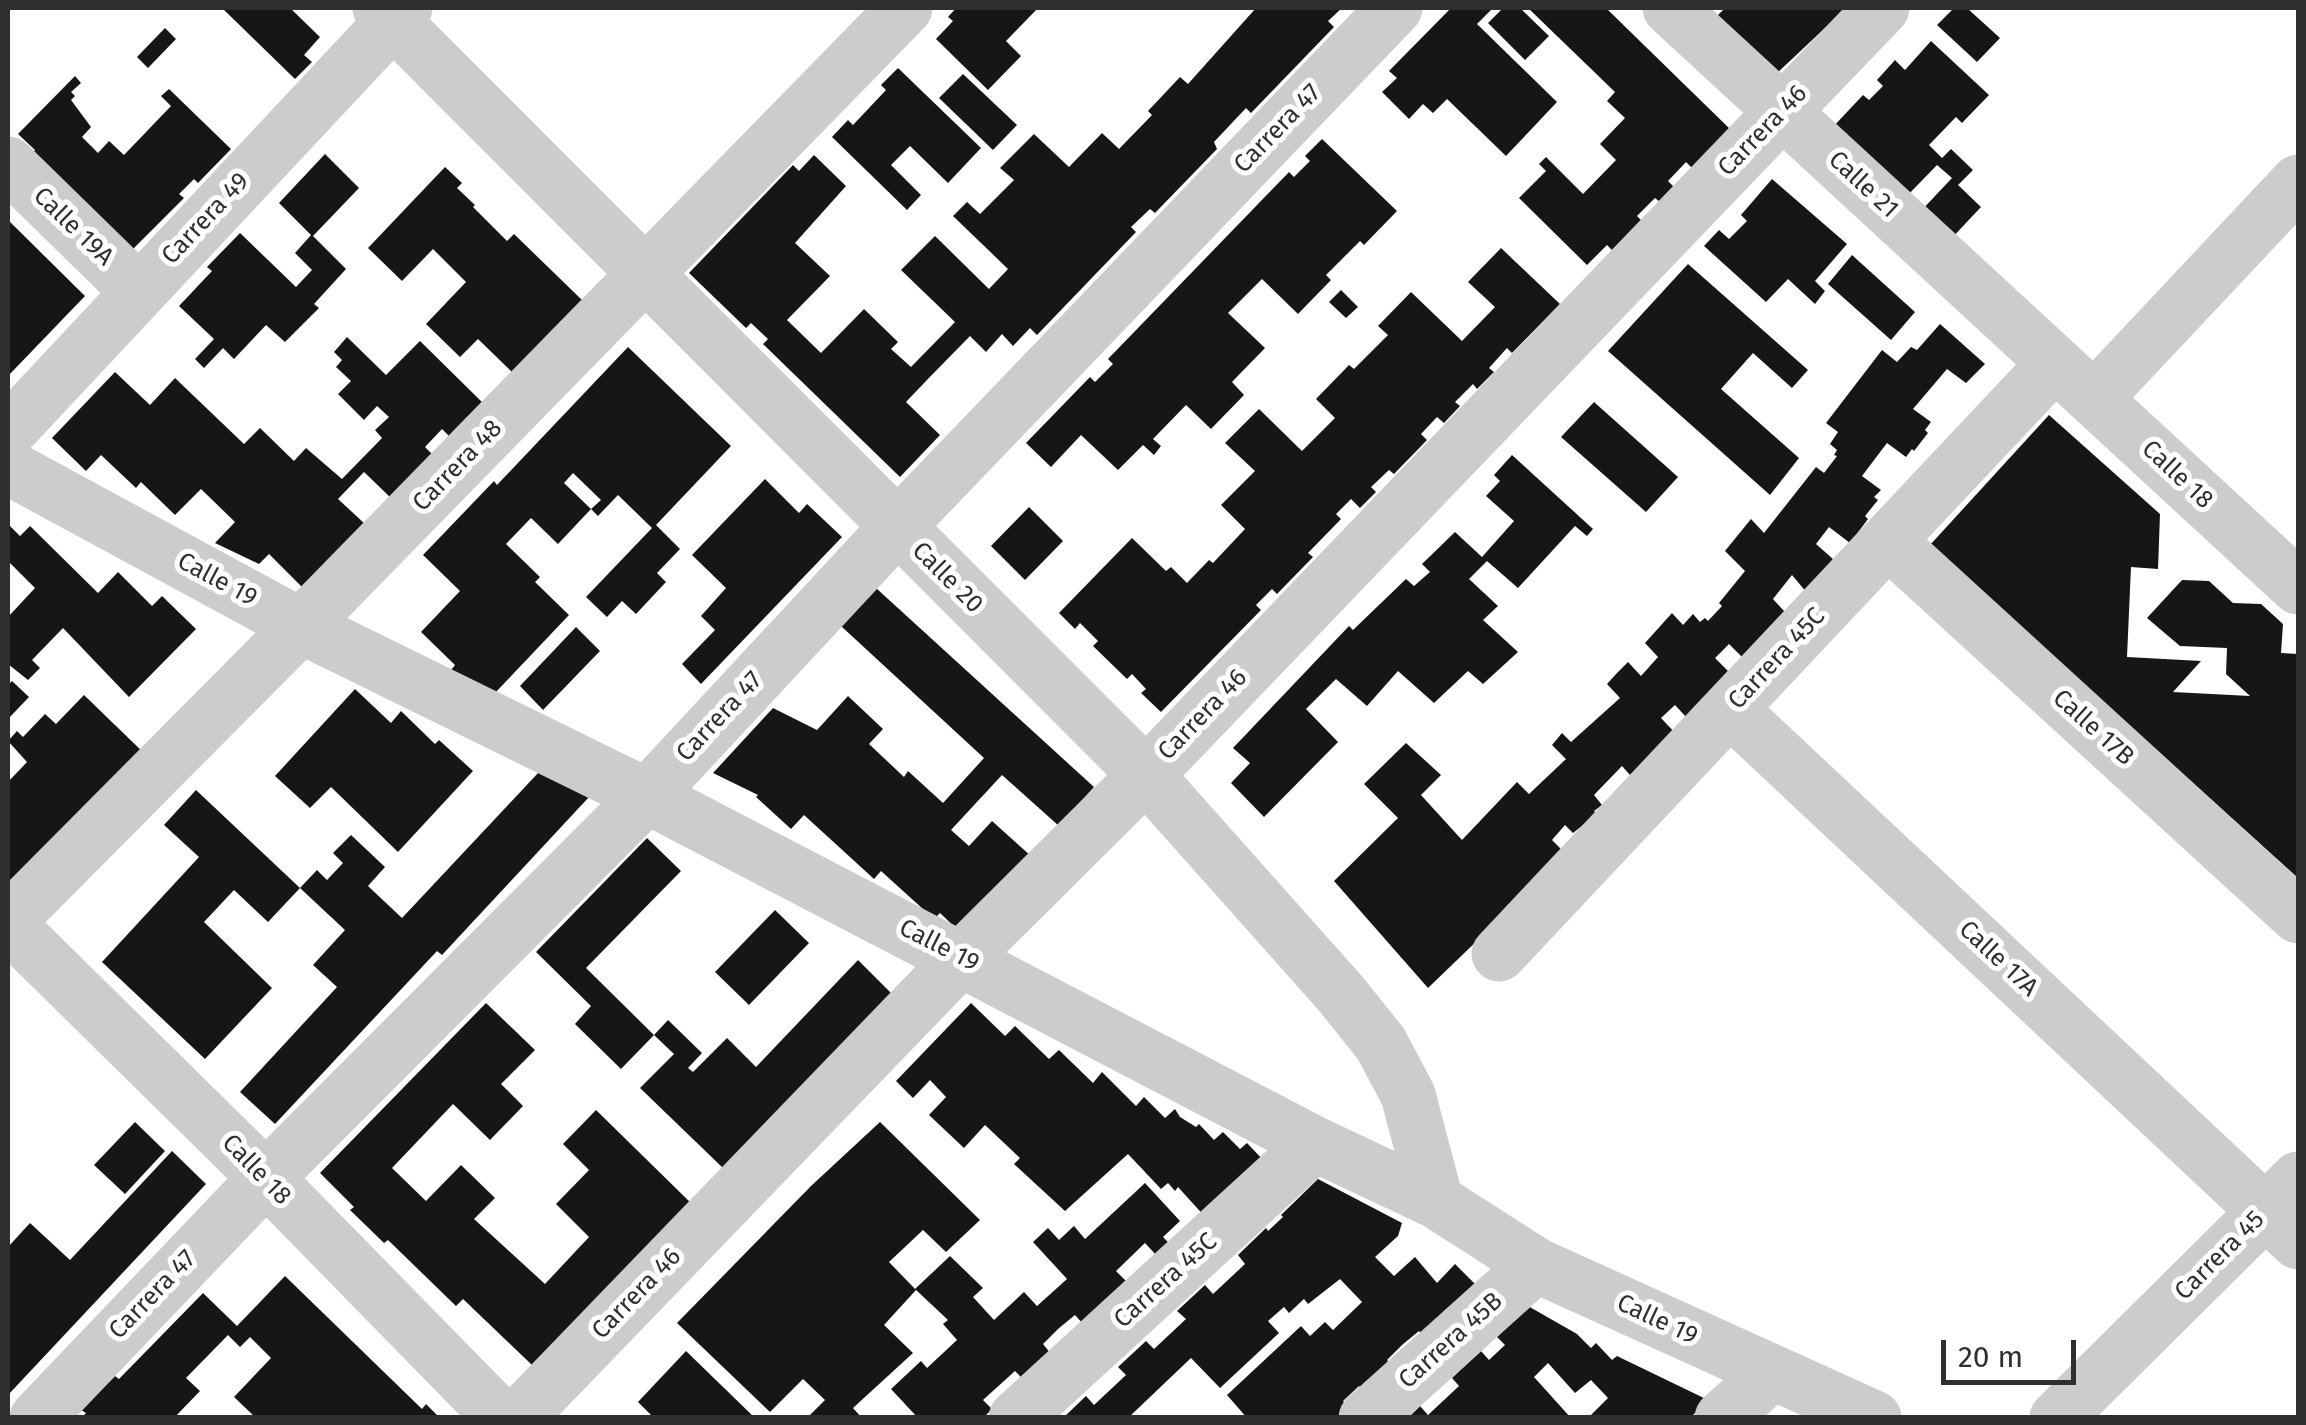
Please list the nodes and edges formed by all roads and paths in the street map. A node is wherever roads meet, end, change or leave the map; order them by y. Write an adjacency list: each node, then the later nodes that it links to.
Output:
1 (905, 8): 9 (street, Carrera 48)
2 (1395, 8): 14 (street, Carrera 47)
3 (1670, 8): 6 (street, Calle 21)
4 (1882, 8): 6 (street, Carrera 46)
5 (393, 12): 9 (street, Calle 20); 10 (street, Carrera 49)
6 (1782, 111): 11 (street, Calle 21); 19 (street, Carrera 46)
7 (8, 164): 10 (street, Calle 19A)
8 (2298, 182): 11 (street, Carrera 45C)
9 (645, 276): 14 (street, Calle 20); 17 (street, Carrera 48)
10 (138, 291): 12 (street, Carrera 49)
11 (2075, 381): 15 (street, Carrera 45C); 16 (street, Calle 18)
12 (8, 432)
13 (8, 466): 17 (street, Calle 19)
14 (897, 527): 19 (street, Calle 20); 20 (street, Carrera 47)
15 (1888, 541): 18 (street, Carrera 45C); 21 (street, Calle 17B)
16 (2289, 558)
17 (302, 626): 20 (street, Calle 19); 22 (street, Carrera 48)
18 (1730, 710): 23 (street, Carrera 45C); 28 (street, Calle 17A)
19 (1146, 775): 24 (street, Carrera 46); 27 (street, Calle 20)
20 (647, 796): 24 (street, Calle 19); 26 (street, Carrera 47)
21 (2298, 916)
22 (8, 923): 26 (street, Calle 18)
23 (1500, 954)
24 (962, 958): 25 (street, Calle 19); 34 (street, Carrera 46)
25 (1316, 1144): 27 (street, Calle 19); 35 (street, Carrera 45C)
26 (266, 1178): 32 (street, Carrera 47); 33 (street, Calle 18)
27 (1436, 1201): 29 (street, Calle 19)
28 (2288, 1210): 31 (street, Carrera 45)
29 (1536, 1265): 30 (street, Calle 19); 36 (street, Carrera 45B)
30 (1772, 1373): 37 (street); 38 (street, Calle 19)
31 (2075, 1409)
32 (37, 1418)
33 (501, 1418)
34 (518, 1418)
35 (1016, 1418)
36 (1366, 1418)
37 (1722, 1418)
38 (1874, 1418)

